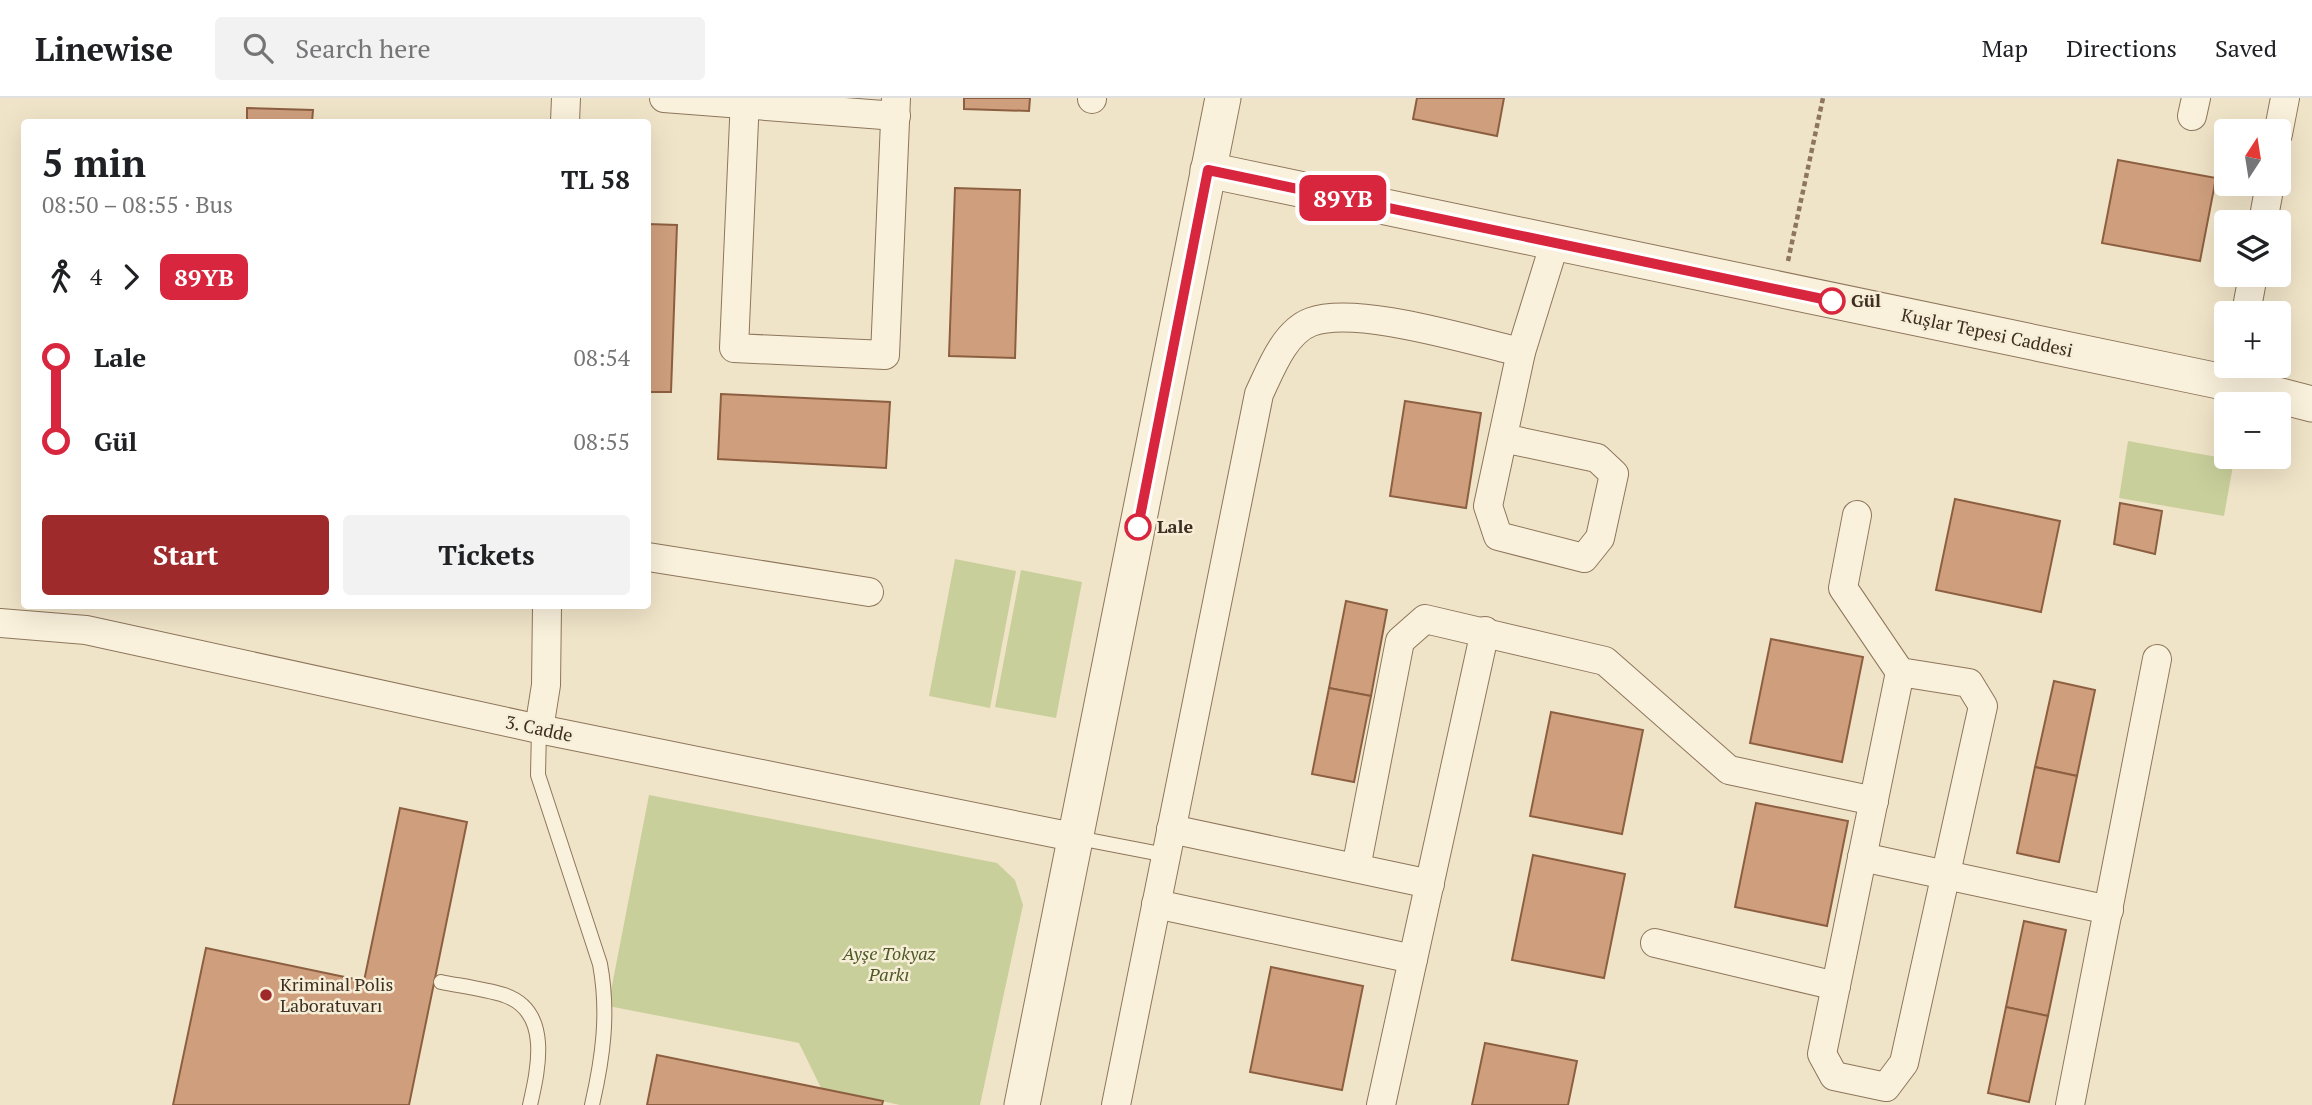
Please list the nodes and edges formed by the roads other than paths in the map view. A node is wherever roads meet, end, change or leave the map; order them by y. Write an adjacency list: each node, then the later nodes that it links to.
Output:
1 (566, 98): 7 (street)
2 (664, 98): 5 (street)
3 (1223, 98): 9 (street)
4 (2285, 98): 8 (street)
5 (745, 101): 6 (street); 6 (street)
6 (896, 107)
7 (565, 119)
8 (2281, 119)
9 (1208, 170): 10 (street, Kuşlar Tepesi Caddesi); 26 (street)
10 (1555, 242): 11 (street); 12 (street, Kuşlar Tepesi Caddesi)
11 (1521, 352): 15 (street); 27 (street)
12 (2214, 371)
13 (2243, 378): 14 (street, Kuşlar Tepesi Caddesi)
14 (2312, 404)
15 (1503, 438): 15 (street)
16 (1857, 515): 23 (street)
17 (651, 557): 18 (street)
18 (869, 592)
19 (547, 609): 24 (street)
20 (0, 623): 24 (street, 3. Cadde)
21 (1485, 631): 25 (street); 29 (street); 31 (street)
22 (2157, 659): 33 (street)
23 (1900, 672): 25 (street); 30 (street)
24 (540, 729): 26 (street, 3. Cadde); 39 (lane)
25 (1874, 801): 28 (street)
26 (1078, 838): 27 (lane); 40 (street)
27 (1169, 842): 29 (street); 32 (street)
28 (1862, 857): 30 (street); 37 (street)
29 (1356, 868): 31 (street)
30 (1945, 875): 33 (street); 37 (street)
31 (1430, 884): 35 (street)
32 (1156, 904): 35 (street); 41 (street)
33 (2109, 910): 43 (street)
34 (1655, 943): 37 (street)
35 (1413, 959): 42 (street)
36 (441, 982): 38 (lane)
37 (1836, 986)
38 (530, 1105)
39 (592, 1105)
40 (1022, 1105)
41 (1116, 1105)
42 (1381, 1105)
43 (2070, 1105)

